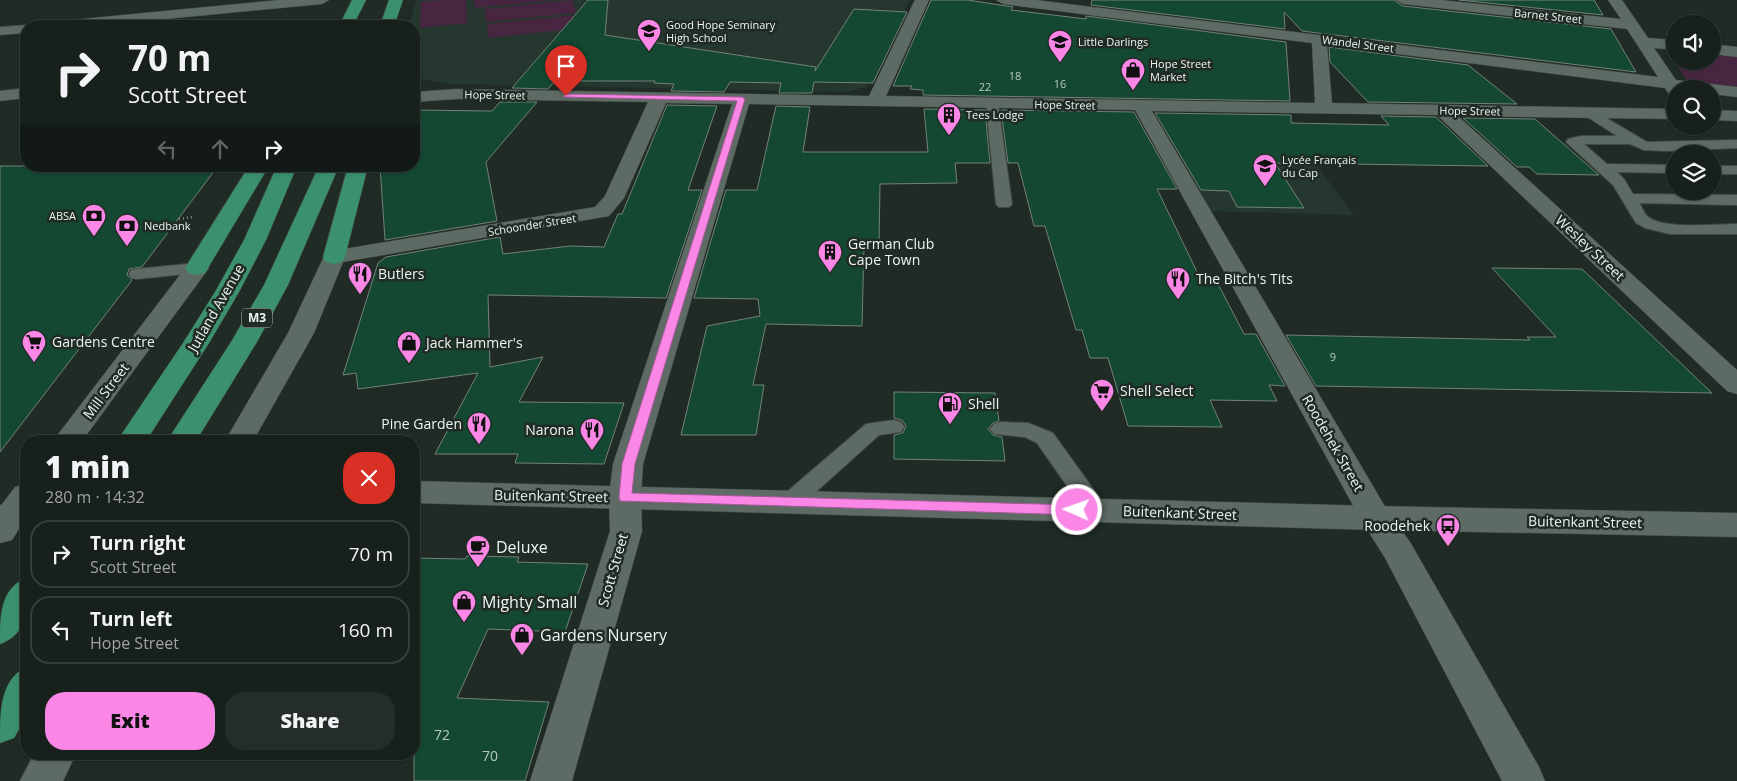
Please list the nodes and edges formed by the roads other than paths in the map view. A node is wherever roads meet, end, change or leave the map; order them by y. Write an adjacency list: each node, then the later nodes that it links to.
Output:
1 (322, 0): 8 (street)
2 (359, 0): 9 (main road)
3 (396, 0): 10 (main road)
4 (922, 0): 30 (street)
5 (1003, 0): 14 (street, Wandel Street)
6 (1404, 0): 11 (street, Barnet Street)
7 (1615, 0): 11 (street)
8 (81, 20)
9 (349, 20)
10 (389, 20)
11 (1632, 25): 15 (street)
12 (20, 29): 13 (street)
13 (0, 31)
14 (1320, 39): 20 (street, Wandel Street); 33 (street)
15 (1643, 42): 16 (street); 19 (street)
16 (1666, 44)
17 (1721, 50): 18 (street)
18 (1737, 52)
19 (1668, 80)
20 (1666, 85)
21 (420, 90): 25 (street, Hope Street)
22 (1721, 90): 23 (street, Wandel Street)
23 (1737, 92)
24 (20, 94): 26 (street)
25 (456, 94): 27 (street, Hope Street); 28 (street, Hope Street)
26 (0, 96)
27 (420, 97)
28 (659, 98): 29 (street, Hope Street); 53 (street, Schoonder Street)
29 (742, 99): 30 (street, Hope Street); 64 (street, Scott Street)
30 (875, 101): 31 (street, Hope Street)
31 (992, 104): 32 (street, Hope Street); 51 (lane)
32 (1141, 106): 33 (street, Hope Street); 67 (street, Roodehek Street)
33 (1324, 109): 34 (street, Hope Street)
34 (1443, 111): 35 (street, Hope Street); 56 (street, Wesley Street)
35 (1591, 113): 36 (street, Hope Street); 39 (lane)
36 (1666, 114)
37 (1721, 115): 38 (street)
38 (1737, 116)
39 (1632, 140): 40 (lane); 41 (lane)
40 (1737, 144)
41 (1604, 168): 42 (lane); 49 (lane)
42 (1666, 169)
43 (1721, 170): 44 (lane)
44 (1737, 170)
45 (255, 172): 54 (main road)
46 (284, 172): 60 (main road, Jutland Avenue)
47 (356, 172): 53 (main road)
48 (324, 177): 61 (main road, M3)
49 (1628, 198): 50 (lane); 52 (lane)
50 (1737, 200)
51 (1004, 204)
52 (1737, 229)
53 (334, 257): 62 (street)
54 (197, 268): 55 (lane); 59 (street, Mill Street)
55 (137, 274)
56 (1737, 385)
57 (894, 427): 65 (lane)
58 (1001, 429): 66 (lane)
59 (72, 435)
60 (135, 435)
61 (185, 435)
62 (242, 435)
63 (420, 492): 64 (street, Buitenkant Street)
64 (625, 497): 65 (street, Buitenkant Street); 75 (street, Scott Street)
65 (790, 502): 66 (street, Buitenkant Street)
66 (1096, 510): 67 (street, Buitenkant Street)
67 (1376, 518): 68 (street, Buitenkant Street); 76 (street, Roodehek Street)
68 (1737, 525)
69 (20, 601): 70 (main road)
70 (0, 629)
71 (20, 693): 72 (main road)
72 (0, 725)
73 (53, 760): 74 (street)
74 (41, 781)
75 (551, 781)
76 (1524, 781)

